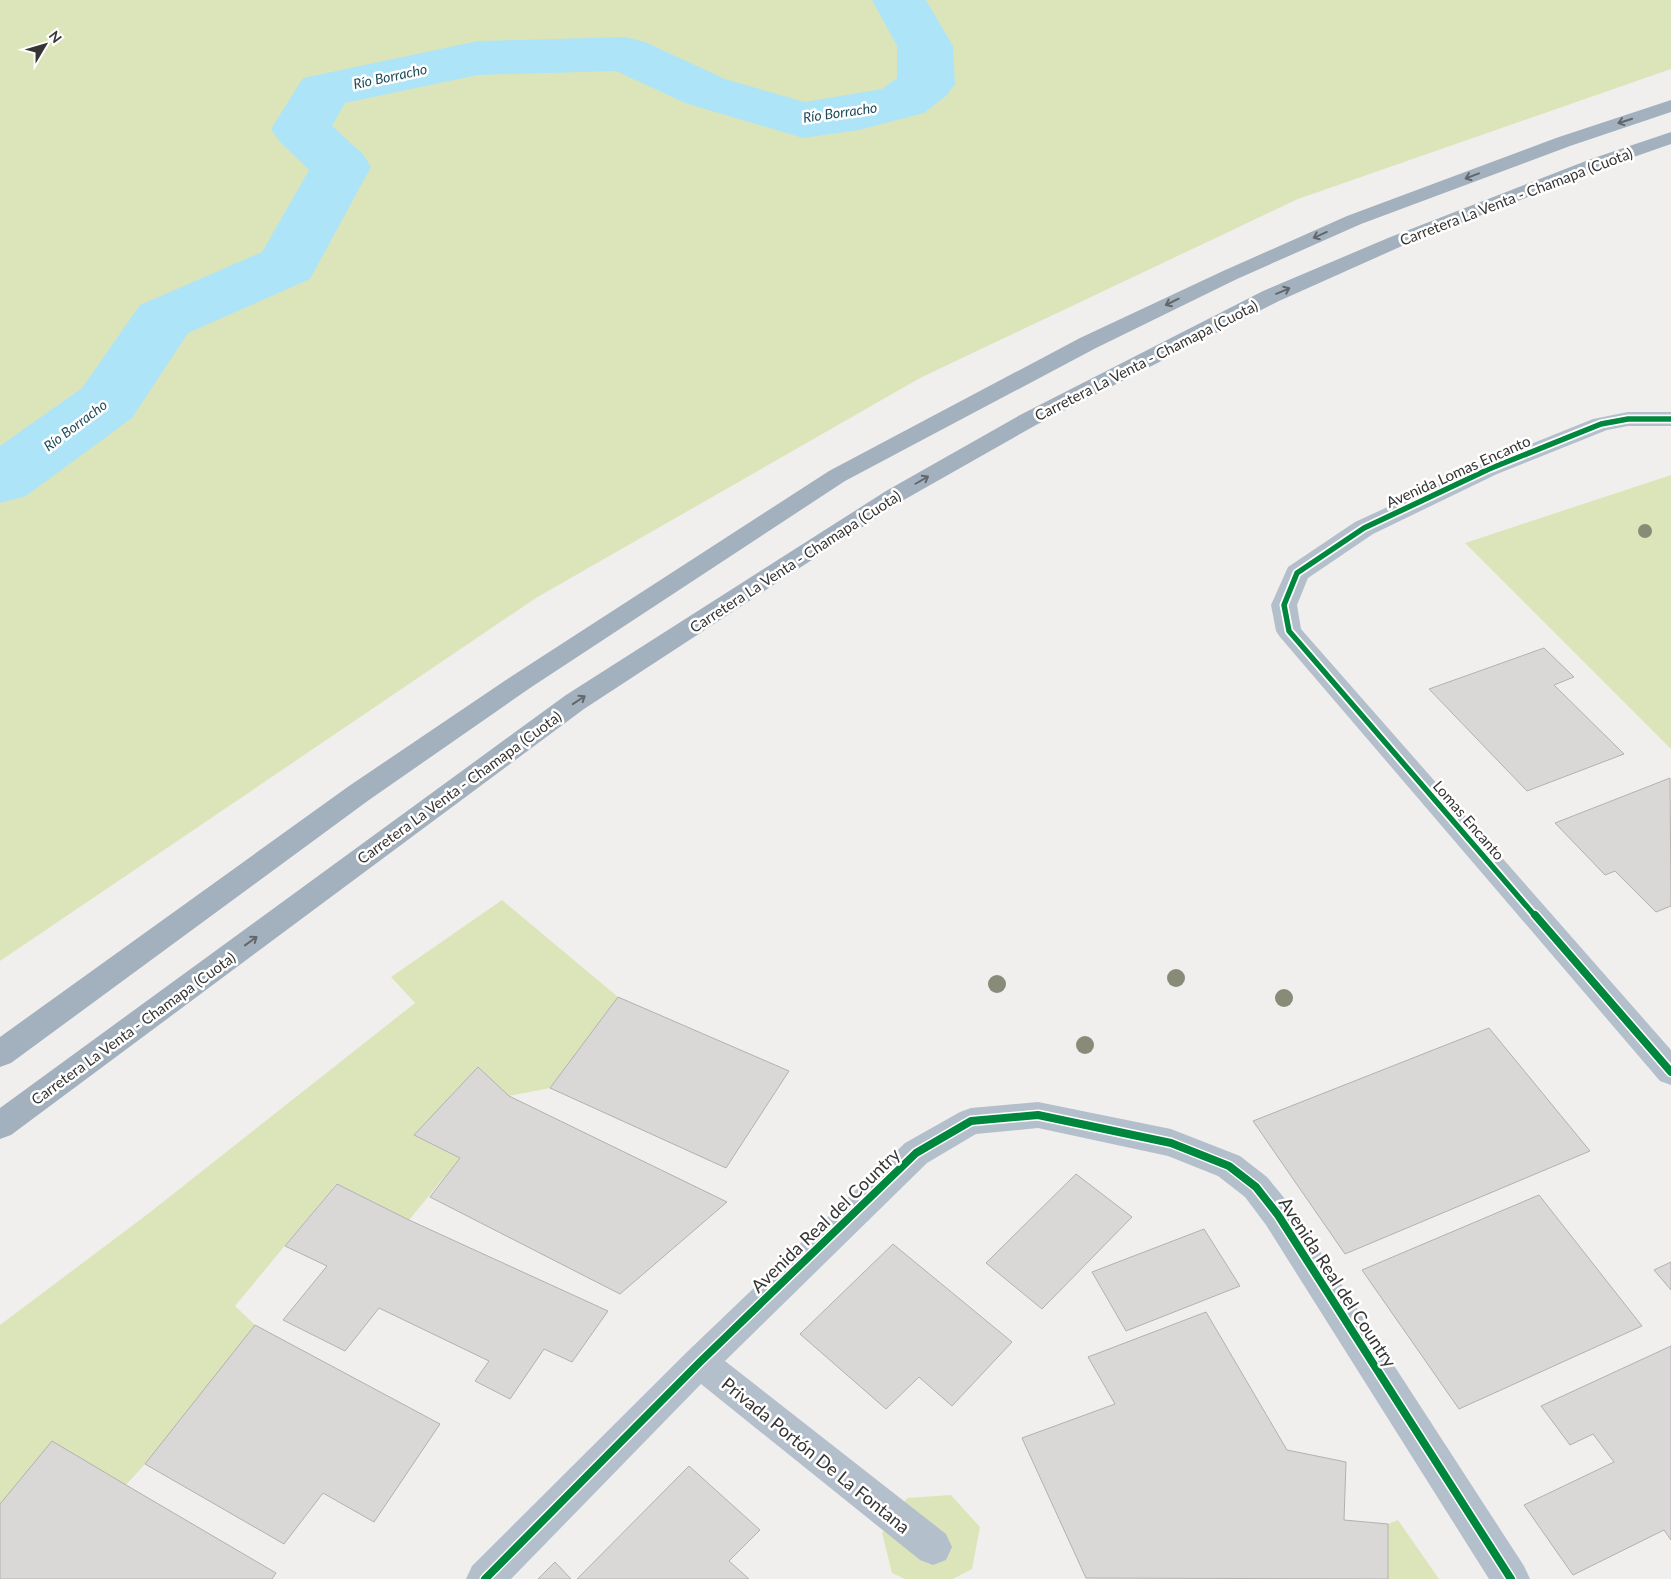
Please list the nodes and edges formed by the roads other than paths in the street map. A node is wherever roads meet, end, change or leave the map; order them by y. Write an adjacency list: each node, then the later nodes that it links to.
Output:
1 (1671, 106): 5 (highway, Carretera La Venta - Chamapa (Cuota), one-way to 5)
2 (1671, 138): 7 (highway, Carretera La Venta - Chamapa (Cuota), one-way to 2)
3 (1671, 419): 4 (street, Avenida Lomas Encanto)
4 (1297, 573): 6 (street, Lomas Encanto)
5 (0, 1054)
6 (1671, 1072)
7 (0, 1126)
8 (700, 1362): 9 (street, Privada Portón De La Fontana); 10 (street, Avenida Real del Country); 11 (street, Avenida Real del Country)
9 (933, 1548)
10 (485, 1579)
11 (1511, 1579)

